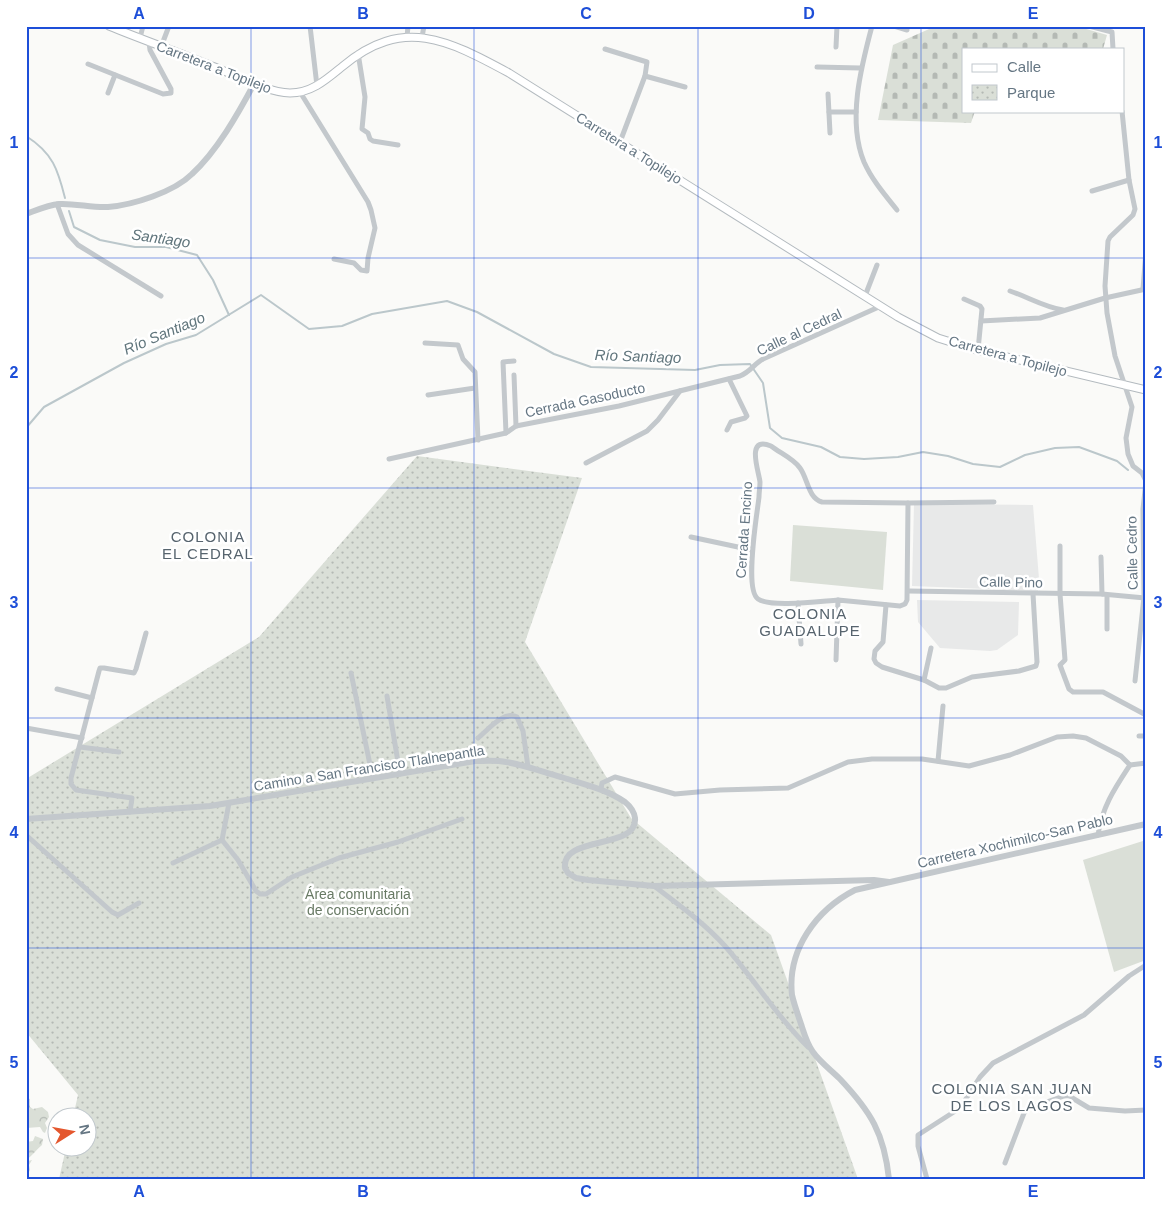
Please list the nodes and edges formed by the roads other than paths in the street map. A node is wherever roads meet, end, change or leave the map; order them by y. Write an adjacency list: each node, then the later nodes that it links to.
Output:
1 (109, 26): 14 (main road, Carretera a Topilejo)
2 (143, 26): 14 (street)
3 (168, 26): 16 (street)
4 (310, 26): 27 (street)
5 (408, 26): 12 (street)
6 (424, 26): 13 (street)
7 (837, 26): 17 (street)
8 (872, 26): 23 (street)
9 (894, 26): 11 (street)
10 (1089, 26): 18 (street)
11 (907, 30)
12 (407, 37): 13 (main road, Carretera a Topilejo); 20 (main road, Carretera a Topilejo)
13 (422, 37): 36 (main road, Carretera a Topilejo)
14 (140, 38): 15 (main road, Carretera a Topilejo)
15 (149, 42): 16 (main road, Carretera a Topilejo); 24 (street)
16 (161, 46): 26 (main road, Carretera a Topilejo)
17 (836, 47)
18 (1113, 48)
19 (605, 49): 25 (street)
20 (358, 53): 27 (main road, Carretera a Topilejo); 37 (street)
21 (88, 64): 24 (street)
22 (817, 67): 23 (street)
23 (860, 68): 33 (street)
24 (115, 75): 30 (street)
25 (645, 76): 28 (street); 36 (street)
26 (254, 84): 29 (main road, Carretera a Topilejo); 40 (street)
27 (317, 86): 29 (main road, Carretera a Topilejo)
28 (685, 87)
29 (300, 92): 44 (street)
30 (108, 93)
31 (828, 94): 32 (street)
32 (829, 112): 33 (street); 35 (street)
33 (856, 112): 41 (street)
34 (1122, 112): 38 (street)
35 (830, 132)
36 (620, 142): 49 (main road, Carretera a Topilejo)
37 (398, 145)
38 (1129, 180): 39 (street); 50 (street, Calle Cedro)
39 (1092, 191)
40 (57, 204): 42 (street); 48 (street)
41 (897, 210)
42 (26, 214)
43 (1146, 251): 46 (street)
44 (334, 259)
45 (876, 265): 49 (street)
46 (1144, 289): 50 (street)
47 (1010, 290): 53 (street)
48 (161, 296)
49 (865, 296): 52 (main road, Carretera a Topilejo)
50 (1105, 298): 53 (street); 60 (street, Calle Cedro)
51 (964, 299): 54 (street)
52 (881, 306): 56 (main road, Carretera a Topilejo); 59 (street, Calle al Cedral)
53 (1065, 311): 54 (street)
54 (981, 321): 56 (street)
55 (425, 343): 61 (street)
56 (978, 350): 60 (main road, Carretera a Topilejo)
57 (514, 361): 67 (street)
58 (514, 375): 65 (street)
59 (729, 379): 62 (street, Cerrada Gasoducto); 66 (street)
60 (1124, 385): 63 (main road, Carretera a Topilejo); 73 (street, Calle Cedro)
61 (475, 388): 64 (street); 68 (street)
62 (680, 390): 65 (street, Cerrada Gasoducto); 70 (street)
63 (1146, 390)
64 (428, 395)
65 (516, 426): 67 (street, Cerrada Gasoducto)
66 (727, 430)
67 (506, 433): 68 (street, Cerrada Gasoducto)
68 (478, 440): 69 (street, Cerrada Gasoducto)
69 (389, 459)
70 (586, 464)
71 (994, 502): 72 (street)
72 (908, 503): 76 (street, Cerrada Encino); 78 (street)
73 (1144, 509): 82 (street, Calle Cedro)
74 (691, 537): 76 (street)
75 (1060, 546): 80 (street)
76 (752, 550): 84 (street, Cerrada Encino)
77 (1101, 557): 81 (street)
78 (908, 591): 79 (street, Calle Pino); 85 (street)
79 (1034, 594): 80 (street, Calle Pino); 92 (street)
80 (1060, 594): 81 (street, Calle Pino); 98 (street)
81 (1105, 594): 82 (street, Calle Pino); 86 (street)
82 (1145, 598): 93 (street, Calle Cedro)
83 (838, 600): 84 (street); 85 (street); 90 (street)
84 (798, 603): 88 (street)
85 (886, 605): 92 (street)
86 (1107, 629)
87 (146, 633): 96 (street)
88 (801, 644)
89 (931, 648): 92 (street)
90 (836, 660)
91 (351, 673): 111 (street)
92 (924, 680)
93 (1135, 680)
94 (57, 690): 96 (street)
95 (387, 696): 110 (street)
96 (92, 698): 102 (street)
97 (943, 706): 106 (street)
98 (1146, 715)
99 (26, 728): 102 (street)
100 (1139, 736): 101 (street)
101 (1146, 736)
102 (82, 738): 104 (street)
103 (478, 738): 109 (street)
104 (80, 747): 105 (street); 114 (street)
105 (119, 752)
106 (938, 761): 108 (street); 112 (street)
107 (1146, 764): 108 (street)
108 (1130, 765): 119 (street)
109 (528, 767): 110 (street, Camino a San Francisco Tlalnepantla); 112 (street, Camino a San Francisco Tlalnepantla)
110 (400, 774): 111 (street, Camino a San Francisco Tlalnepantla)
111 (373, 779): 113 (street, Camino a San Francisco Tlalnepantla)
112 (601, 789): 123 (street, Camino a San Francisco Tlalnepantla)
113 (229, 803): 114 (street, Camino a San Francisco Tlalnepantla); 120 (street)
114 (130, 812): 115 (street, Camino a San Francisco Tlalnepantla)
115 (26, 819)
116 (462, 819): 120 (street)
117 (1146, 824): 119 (street, Carretera Xochimilco-San Pablo)
118 (26, 835): 124 (street)
119 (1098, 835): 122 (street, Carretera Xochimilco-San Pablo)
120 (222, 840): 121 (street)
121 (173, 863)
122 (890, 882): 123 (street, Camino a San Francisco Tlalnepantla); 126 (street, Carretera Xochimilco-San Pablo)
123 (654, 886): 126 (street)
124 (138, 903)
125 (1146, 965): 130 (street)
126 (812, 1051): 129 (street)
127 (1146, 1110): 128 (street)
128 (1005, 1163)
129 (889, 1179)
130 (927, 1179)

